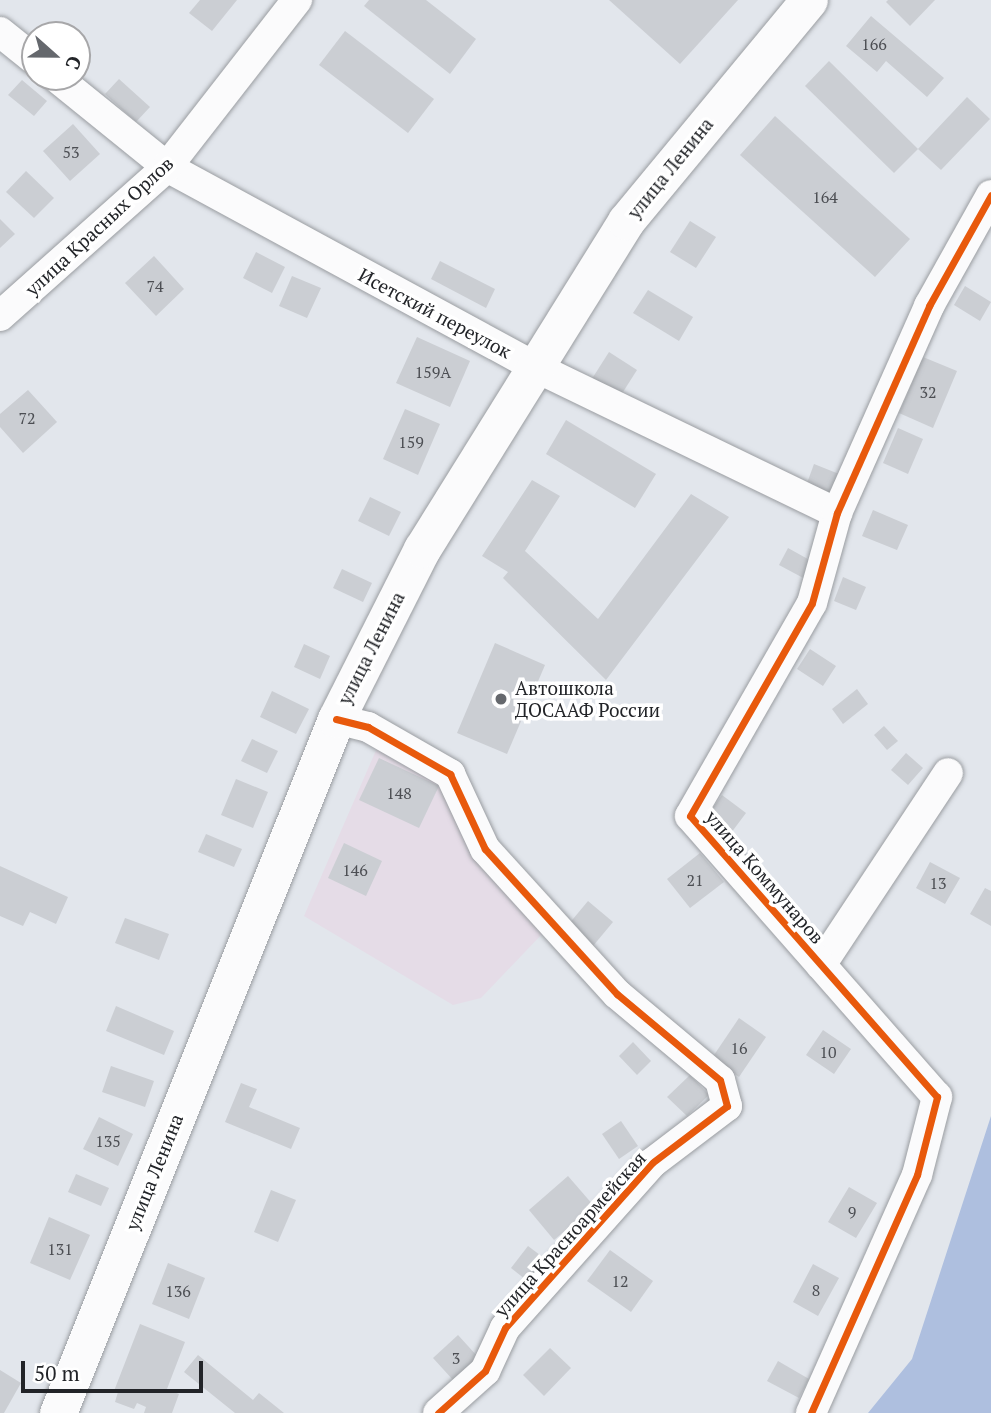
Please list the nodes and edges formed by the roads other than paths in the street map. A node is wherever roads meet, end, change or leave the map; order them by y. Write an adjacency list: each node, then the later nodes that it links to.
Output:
1 (297, 0): 6 (street, улица Красных Орлов)
2 (809, 0): 9 (main road, улица Ленина)
3 (0, 32): 4 (street)
4 (21, 49)
5 (73, 91): 6 (street, Исетский переулок)
6 (167, 167): 8 (street, улица Красных Орлов); 9 (street, Исетский переулок)
7 (991, 195): 10 (street, улица Коммунаров)
8 (0, 316)
9 (533, 366): 10 (street, Исетский переулок); 11 (main road, улица Ленина)
10 (837, 513): 13 (street, улица Коммунаров)
11 (336, 719): 14 (main road, улица Ленина); 15 (street, улица Красноармейская)
12 (948, 773): 13 (street)
13 (821, 965): 16 (street, улица Коммунаров)
14 (58, 1413)
15 (438, 1413)
16 (811, 1413)

